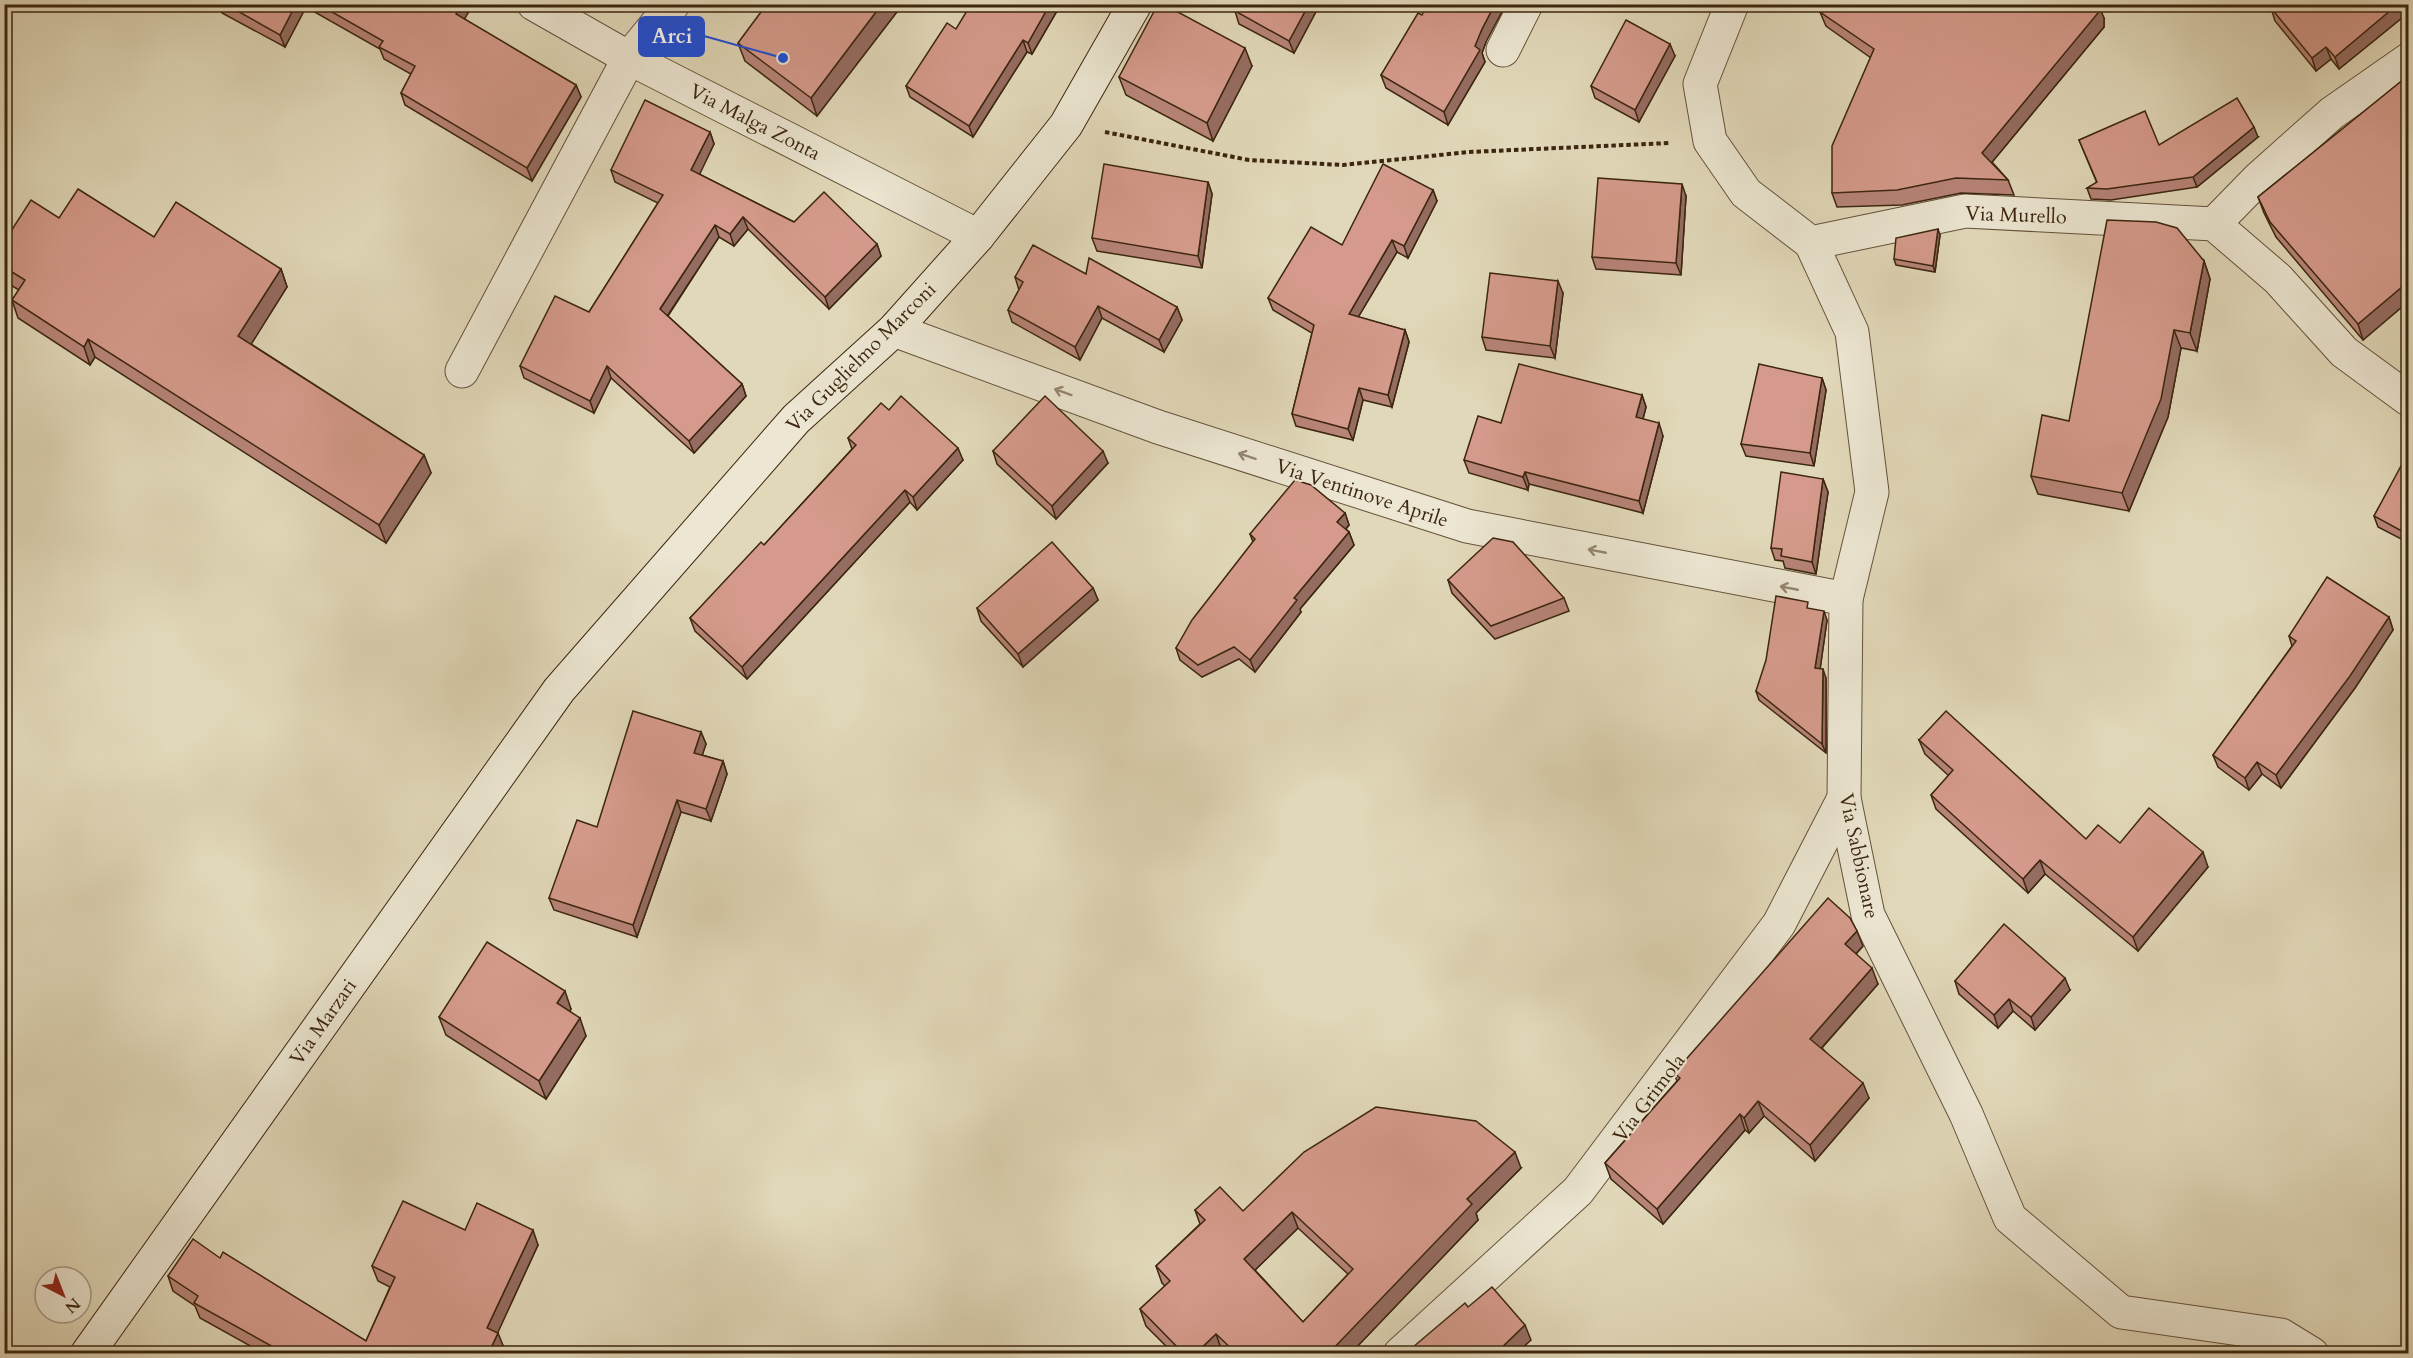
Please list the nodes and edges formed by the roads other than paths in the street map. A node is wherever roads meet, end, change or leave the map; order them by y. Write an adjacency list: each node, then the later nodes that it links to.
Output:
1 (534, 4): 7 (street, Via Malga Zonta)
2 (673, 4): 7 (street)
3 (1135, 4): 10 (street, Via Guglielmo Marconi)
4 (1526, 4): 6 (street)
5 (1732, 4): 11 (street)
6 (1503, 50)
7 (629, 58): 10 (street, Via Malga Zonta); 13 (street)
8 (2409, 60): 9 (street)
9 (2214, 224): 11 (street, Via Murello); 14 (street)
10 (978, 236): 12 (street, Via Guglielmo Marconi)
11 (1810, 243): 15 (street, Via Sabbionare)
12 (894, 330): 15 (street, Via Ventinove Aprile, one-way to 12); 16 (street, Via Guglielmo Marconi)
13 (462, 371)
14 (2409, 399)
15 (1846, 599): 17 (street, Via Sabbionare)
16 (559, 690): 18 (street, Via Marzari)
17 (1844, 798): 19 (street, Via Grimola); 20 (street, Via Sabbionare)
18 (87, 1353)
19 (1400, 1353)
20 (2312, 1353)

